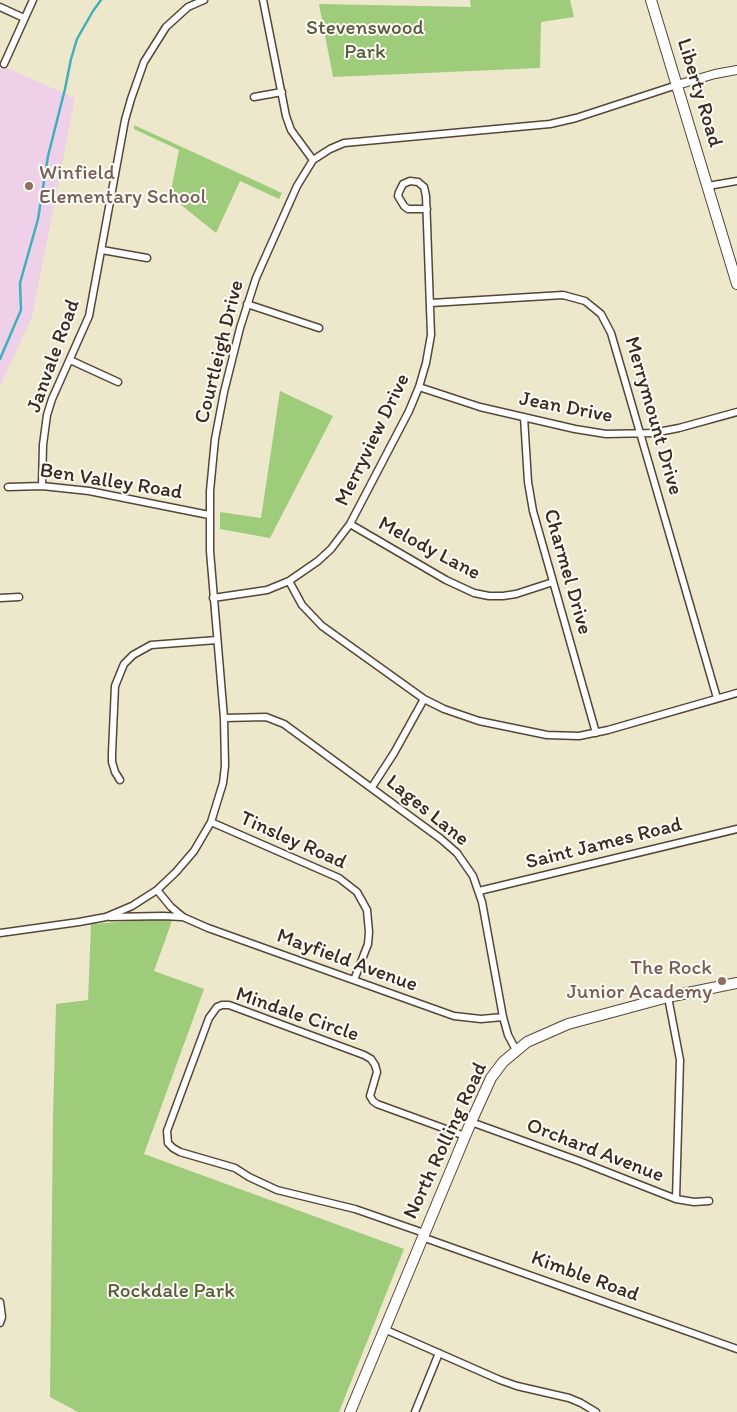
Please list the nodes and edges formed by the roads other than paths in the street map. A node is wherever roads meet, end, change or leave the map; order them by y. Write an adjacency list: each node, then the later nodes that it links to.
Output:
1 (33, 0): 6 (street)
2 (204, 0): 16 (street, Janvale Road)
3 (263, 0): 10 (street)
4 (651, 0): 9 (main road, Liberty Road)
5 (0, 7): 6 (street)
6 (24, 18): 7 (street)
7 (4, 64)
8 (737, 70): 9 (street, Courtleigh Drive)
9 (677, 85): 12 (street, Courtleigh Drive); 14 (main road, Liberty Road)
10 (282, 92): 11 (street); 12 (street)
11 (254, 97)
12 (313, 160): 20 (street, Courtleigh Drive)
13 (737, 181): 14 (street)
14 (708, 186): 18 (main road, Liberty Road)
15 (427, 210): 15 (street, Merryview Drive); 19 (street, Merryview Drive)
16 (102, 250): 17 (street); 22 (street, Janvale Road)
17 (147, 258)
18 (737, 284)
19 (431, 303): 24 (street, Merryview Drive); 27 (street, Merrymount Drive)
20 (247, 304): 21 (street); 30 (street, Courtleigh Drive)
21 (319, 328)
22 (70, 360): 23 (street); 28 (street, Janvale Road)
23 (118, 382)
24 (420, 387): 26 (street, Jean Drive); 31 (street, Merryview Drive)
25 (737, 412): 27 (street, Jean Drive)
26 (524, 418): 27 (street, Jean Drive); 33 (street, Charmel Drive)
27 (641, 434): 39 (street, Merrymount Drive)
28 (42, 486): 29 (street, Ben Valley Road); 30 (street, Ben Valley Road)
29 (8, 487)
30 (209, 515): 36 (street, Courtleigh Drive)
31 (350, 524): 32 (street, Merryview Drive); 33 (street, Melody Lane)
32 (289, 581): 36 (street, Merryview Drive); 40 (street)
33 (553, 582): 42 (street, Charmel Drive)
34 (19, 597): 35 (street)
35 (0, 598)
36 (213, 598): 37 (street, Courtleigh Drive)
37 (217, 640): 41 (street, Courtleigh Drive); 43 (street)
38 (737, 693): 39 (street)
39 (717, 698): 42 (street)
40 (424, 699): 42 (street); 44 (street)
41 (224, 718): 44 (street, Lages Lane); 45 (street, Courtleigh Drive)
42 (596, 733)
43 (120, 780)
44 (372, 787): 48 (street, Lages Lane)
45 (211, 822): 47 (street, Courtleigh Drive); 52 (street, Tinsley Road)
46 (737, 829): 48 (street, Saint James Road)
47 (157, 890): 49 (street, Mayfield Avenue); 50 (street, Mayfield Avenue)
48 (480, 891): 55 (street, Lages Lane)
49 (106, 917): 50 (street, Mayfield Avenue); 51 (street, Mayfield Avenue)
50 (183, 917): 52 (street, Mayfield Avenue)
51 (0, 933)
52 (354, 980): 55 (street, Mayfield Avenue)
53 (737, 982): 54 (main road, North Rolling Road)
54 (668, 997): 56 (main road, North Rolling Road); 59 (street)
55 (503, 1017): 56 (street, Lages Lane)
56 (516, 1050): 57 (main road, North Rolling Road)
57 (471, 1122): 58 (main road, North Rolling Road); 59 (street, Orchard Avenue)
58 (465, 1136): 61 (main road, North Rolling Road); 61 (street, Mindale Circle)
59 (676, 1199): 60 (street, Orchard Avenue)
60 (709, 1201)
61 (423, 1235): 65 (main road, North Rolling Road); 66 (street, Kimble Road)
62 (0, 1302): 63 (street)
63 (0, 1306): 64 (street)
64 (0, 1323)
65 (384, 1329): 67 (street); 68 (main road, North Rolling Road)
66 (737, 1349)
67 (439, 1353): 69 (street); 70 (street)
68 (350, 1412)
69 (415, 1412)
70 (596, 1412)

